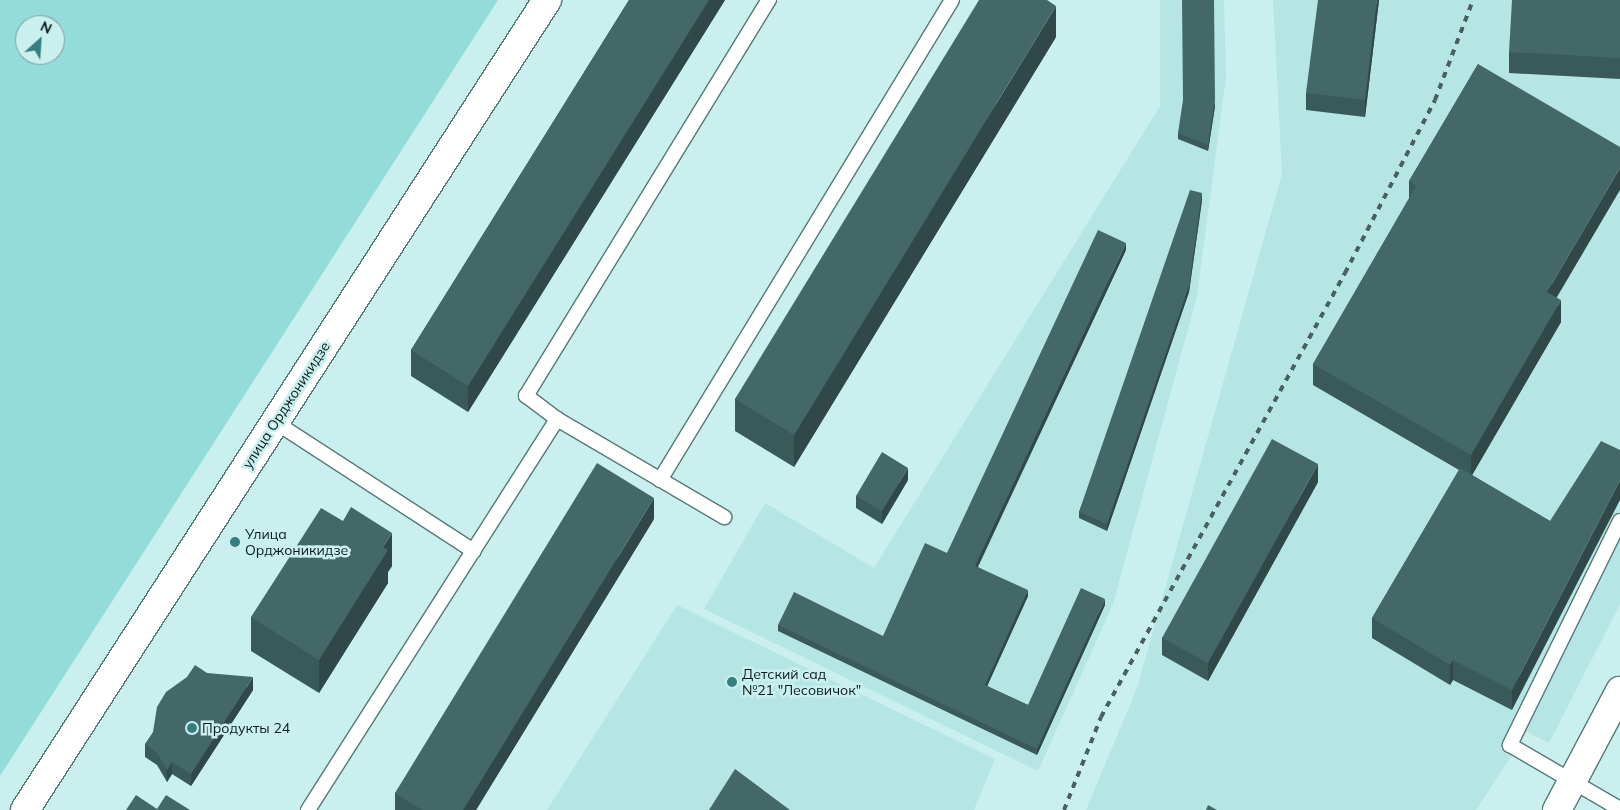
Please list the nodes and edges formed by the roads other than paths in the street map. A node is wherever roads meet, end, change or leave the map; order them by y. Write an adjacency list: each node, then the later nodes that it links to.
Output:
1 (547, 0): 5 (street, улица Орджоникидзе)
2 (769, 0): 4 (lane)
3 (952, 0): 6 (lane)
4 (557, 418): 6 (lane); 9 (lane)
5 (275, 422): 9 (lane); 13 (street, улица Орджоникидзе)
6 (660, 480): 7 (lane)
7 (724, 517)
8 (1620, 521): 11 (lane)
9 (474, 551): 14 (lane)
10 (1620, 691): 11 (street)
11 (1571, 783): 12 (lane); 15 (street)
12 (1620, 809)
13 (25, 810)
14 (308, 810)
15 (1557, 810)

